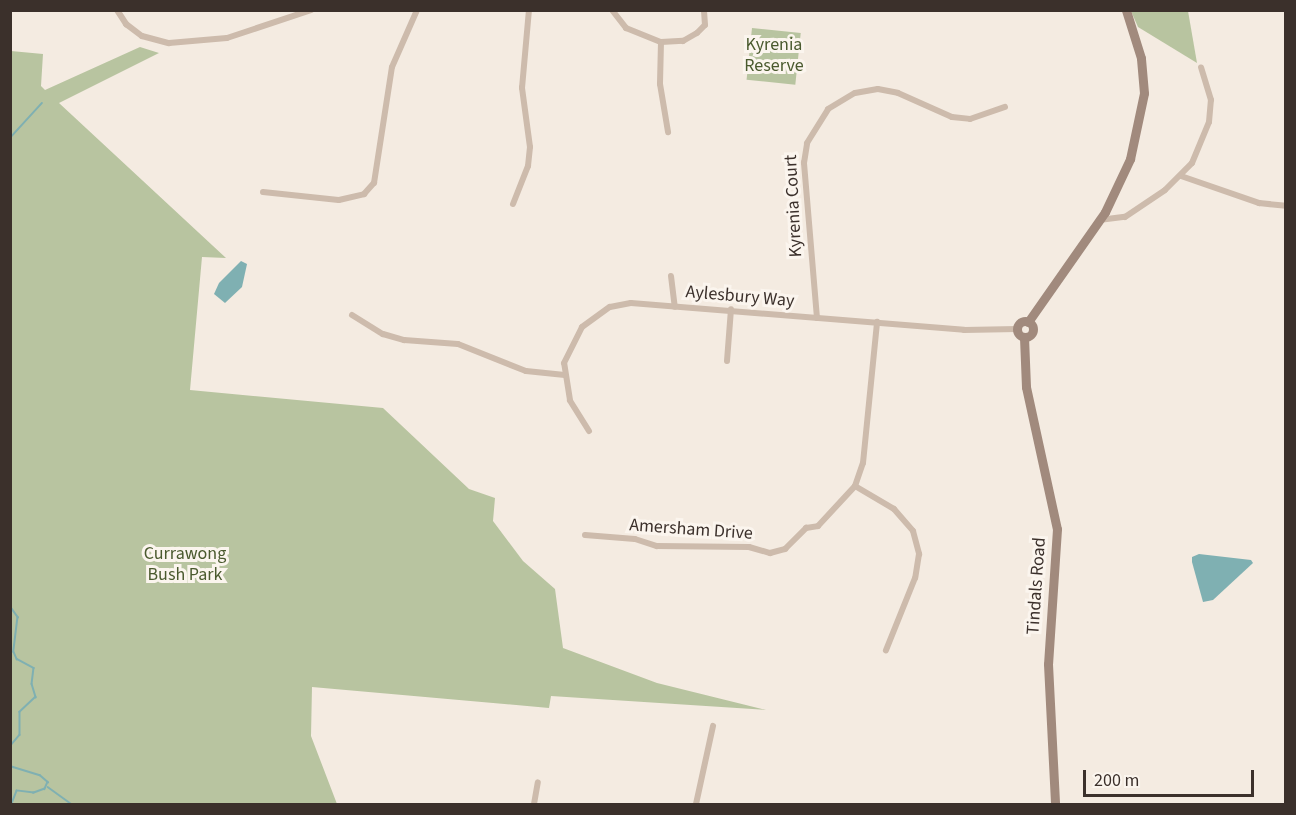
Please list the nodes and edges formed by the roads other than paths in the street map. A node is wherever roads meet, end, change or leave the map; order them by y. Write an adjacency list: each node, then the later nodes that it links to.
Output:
1 (117, 10): 2 (street)
2 (310, 10)
3 (417, 10): 13 (street)
4 (529, 10): 14 (street)
5 (612, 10): 8 (street)
6 (704, 10): 8 (street)
7 (1126, 10): 16 (main road)
8 (661, 42): 11 (street)
9 (1201, 67): 12 (street)
10 (1005, 107): 21 (street, Kyrenia Court)
11 (668, 132)
12 (1181, 176): 15 (street); 16 (street)
13 (263, 192)
14 (513, 204)
15 (1286, 206)
16 (1099, 220): 23 (main road)
17 (672, 276): 18 (street)
18 (675, 307): 19 (street, Aylesbury Way); 27 (street, Aylesbury Way)
19 (731, 309): 21 (street, Aylesbury Way); 26 (street)
20 (352, 315): 27 (street)
21 (817, 318): 22 (street, Aylesbury Way)
22 (877, 322): 24 (street, Aylesbury Way); 29 (street, Amersham Drive)
23 (1028, 322): 24 (main road); 25 (main road, Tindals Road)
24 (1017, 329): 25 (main road)
25 (1024, 338): 36 (main road, Tindals Road)
26 (727, 361)
27 (565, 375): 28 (street, Aylesbury Way)
28 (589, 431)
29 (855, 486): 30 (street, Amersham Drive); 31 (street)
30 (585, 535)
31 (886, 650)
32 (713, 726): 35 (street)
33 (538, 782): 34 (street)
34 (534, 804)
35 (696, 804)
36 (1055, 804)

